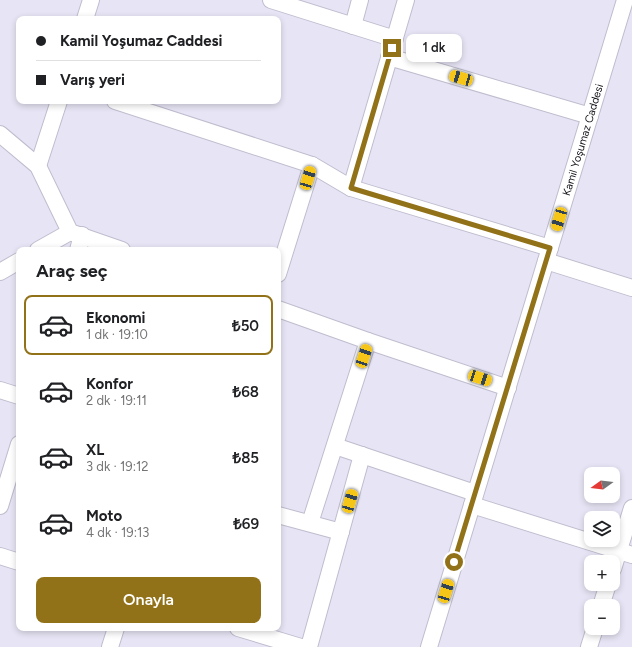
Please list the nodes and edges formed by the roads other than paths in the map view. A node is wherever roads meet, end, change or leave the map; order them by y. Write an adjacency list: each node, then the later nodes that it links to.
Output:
1 (91, 0): 6 (street)
2 (271, 0): 7 (street)
3 (360, 0): 7 (street)
4 (406, 0): 8 (street)
5 (626, 0): 12 (street, Kamil Yoşumaz Caddesi)
6 (86, 16)
7 (353, 26): 8 (street)
8 (395, 39): 9 (street)
9 (389, 57): 12 (street); 16 (street)
10 (58, 104): 15 (street)
11 (124, 104): 14 (street)
12 (590, 116): 20 (street, Kamil Yoşumaz Caddesi)
13 (0, 134): 15 (street)
14 (312, 165): 16 (street); 22 (street)
15 (38, 166): 17 (street)
16 (351, 188): 20 (street)
17 (77, 239): 18 (street); 19 (street)
18 (49, 247)
19 (110, 247)
20 (548, 255): 24 (street); 27 (street, Kamil Yoşumaz Caddesi)
21 (16, 263): 23 (street)
22 (281, 264)
23 (0, 272)
24 (632, 288)
25 (281, 310): 26 (street)
26 (368, 341): 27 (street); 30 (street)
27 (508, 388): 33 (street, Kamil Yoşumaz Caddesi)
28 (0, 390): 29 (street)
29 (16, 395)
30 (335, 446): 32 (street); 37 (street)
31 (16, 454): 34 (street)
32 (362, 455): 33 (street); 38 (street)
33 (474, 499): 39 (street); 48 (street, Kamil Yoşumaz Caddesi)
34 (0, 506)
35 (632, 508): 39 (street)
36 (281, 516): 37 (street)
37 (310, 523): 38 (street)
38 (341, 532): 47 (street)
39 (625, 553)
40 (0, 556): 41 (street)
41 (16, 561)
42 (115, 631): 45 (street)
43 (248, 631): 46 (street)
44 (592, 635): 49 (street)
45 (110, 647)
46 (302, 647)
47 (309, 647)
48 (429, 647)
49 (589, 647)

